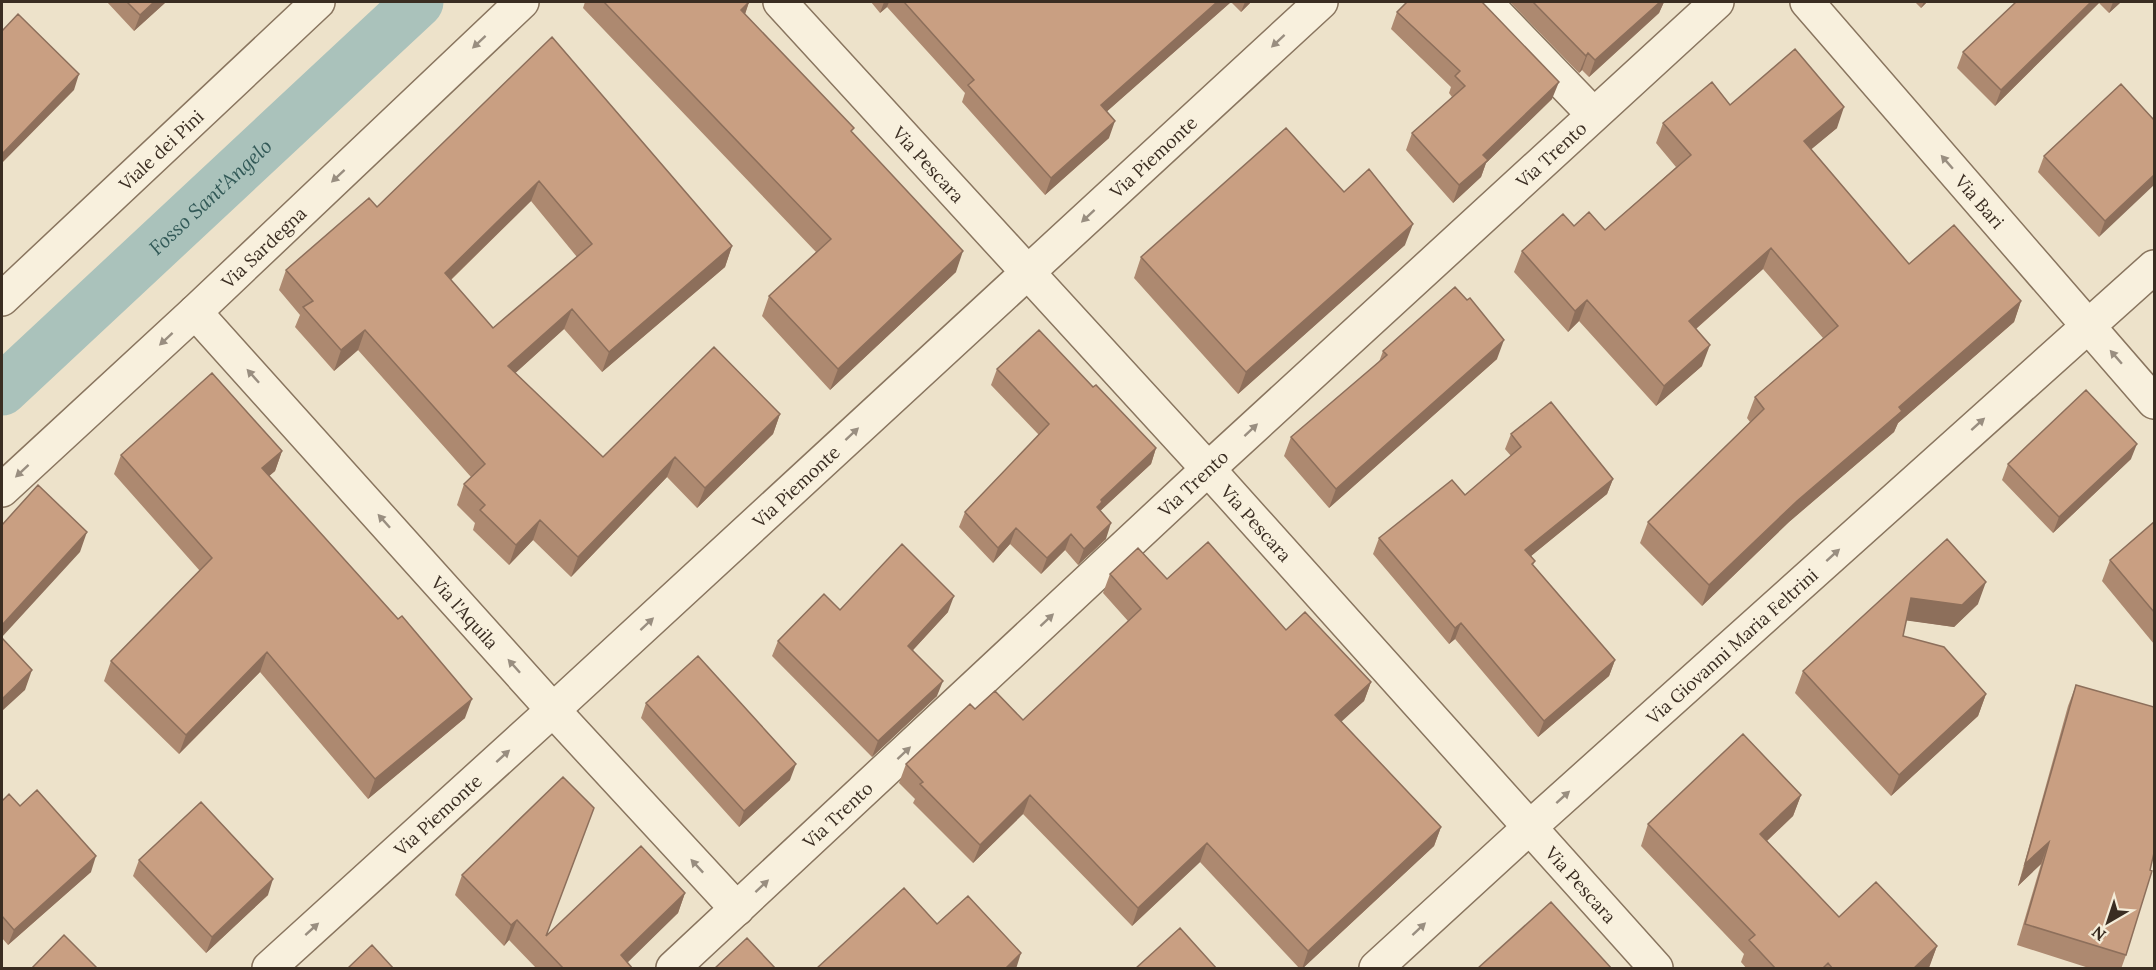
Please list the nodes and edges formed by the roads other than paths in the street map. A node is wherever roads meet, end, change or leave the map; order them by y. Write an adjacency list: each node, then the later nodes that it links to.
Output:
1 (318, 2): 11 (street, Viale dei Pini)
2 (522, 2): 12 (street, Via Sardegna, one-way to 12)
3 (780, 2): 10 (street, Via Pescara)
4 (1321, 2): 10 (street, Via Piemonte, one-way to 10)
5 (1485, 2): 8 (street)
6 (1717, 2): 8 (street, Via Trento)
7 (1808, 2): 13 (street, Via Bari, one-way to 7)
8 (1593, 114): 15 (street, Via Trento, one-way to 8)
9 (2154, 267): 13 (street, Via Giovanni Maria Feltrini)
10 (1027, 272): 15 (street, Via Pescara); 17 (street, Via Piemonte, one-way to 10)
11 (2, 299)
12 (195, 312): 16 (street, Via Sardegna, one-way to 16); 17 (street, Via l'Aquila, one-way to 12)
13 (2089, 325): 14 (street, Via Bari, one-way to 13); 18 (street, Via Giovanni Maria Feltrini, one-way to 13)
14 (2154, 402)
15 (1208, 470): 18 (street, Via Pescara); 19 (street, Via Trento, one-way to 15)
16 (2, 490)
17 (554, 710): 19 (street, Via l'Aquila, one-way to 17); 20 (street, Via Piemonte, one-way to 17)
18 (1530, 826): 22 (street, Via Giovanni Maria Feltrini, one-way to 18); 23 (street, Via Pescara)
19 (737, 909): 21 (street, Via Trento)
20 (269, 969)
21 (673, 969)
22 (1376, 969)
23 (1656, 969)

